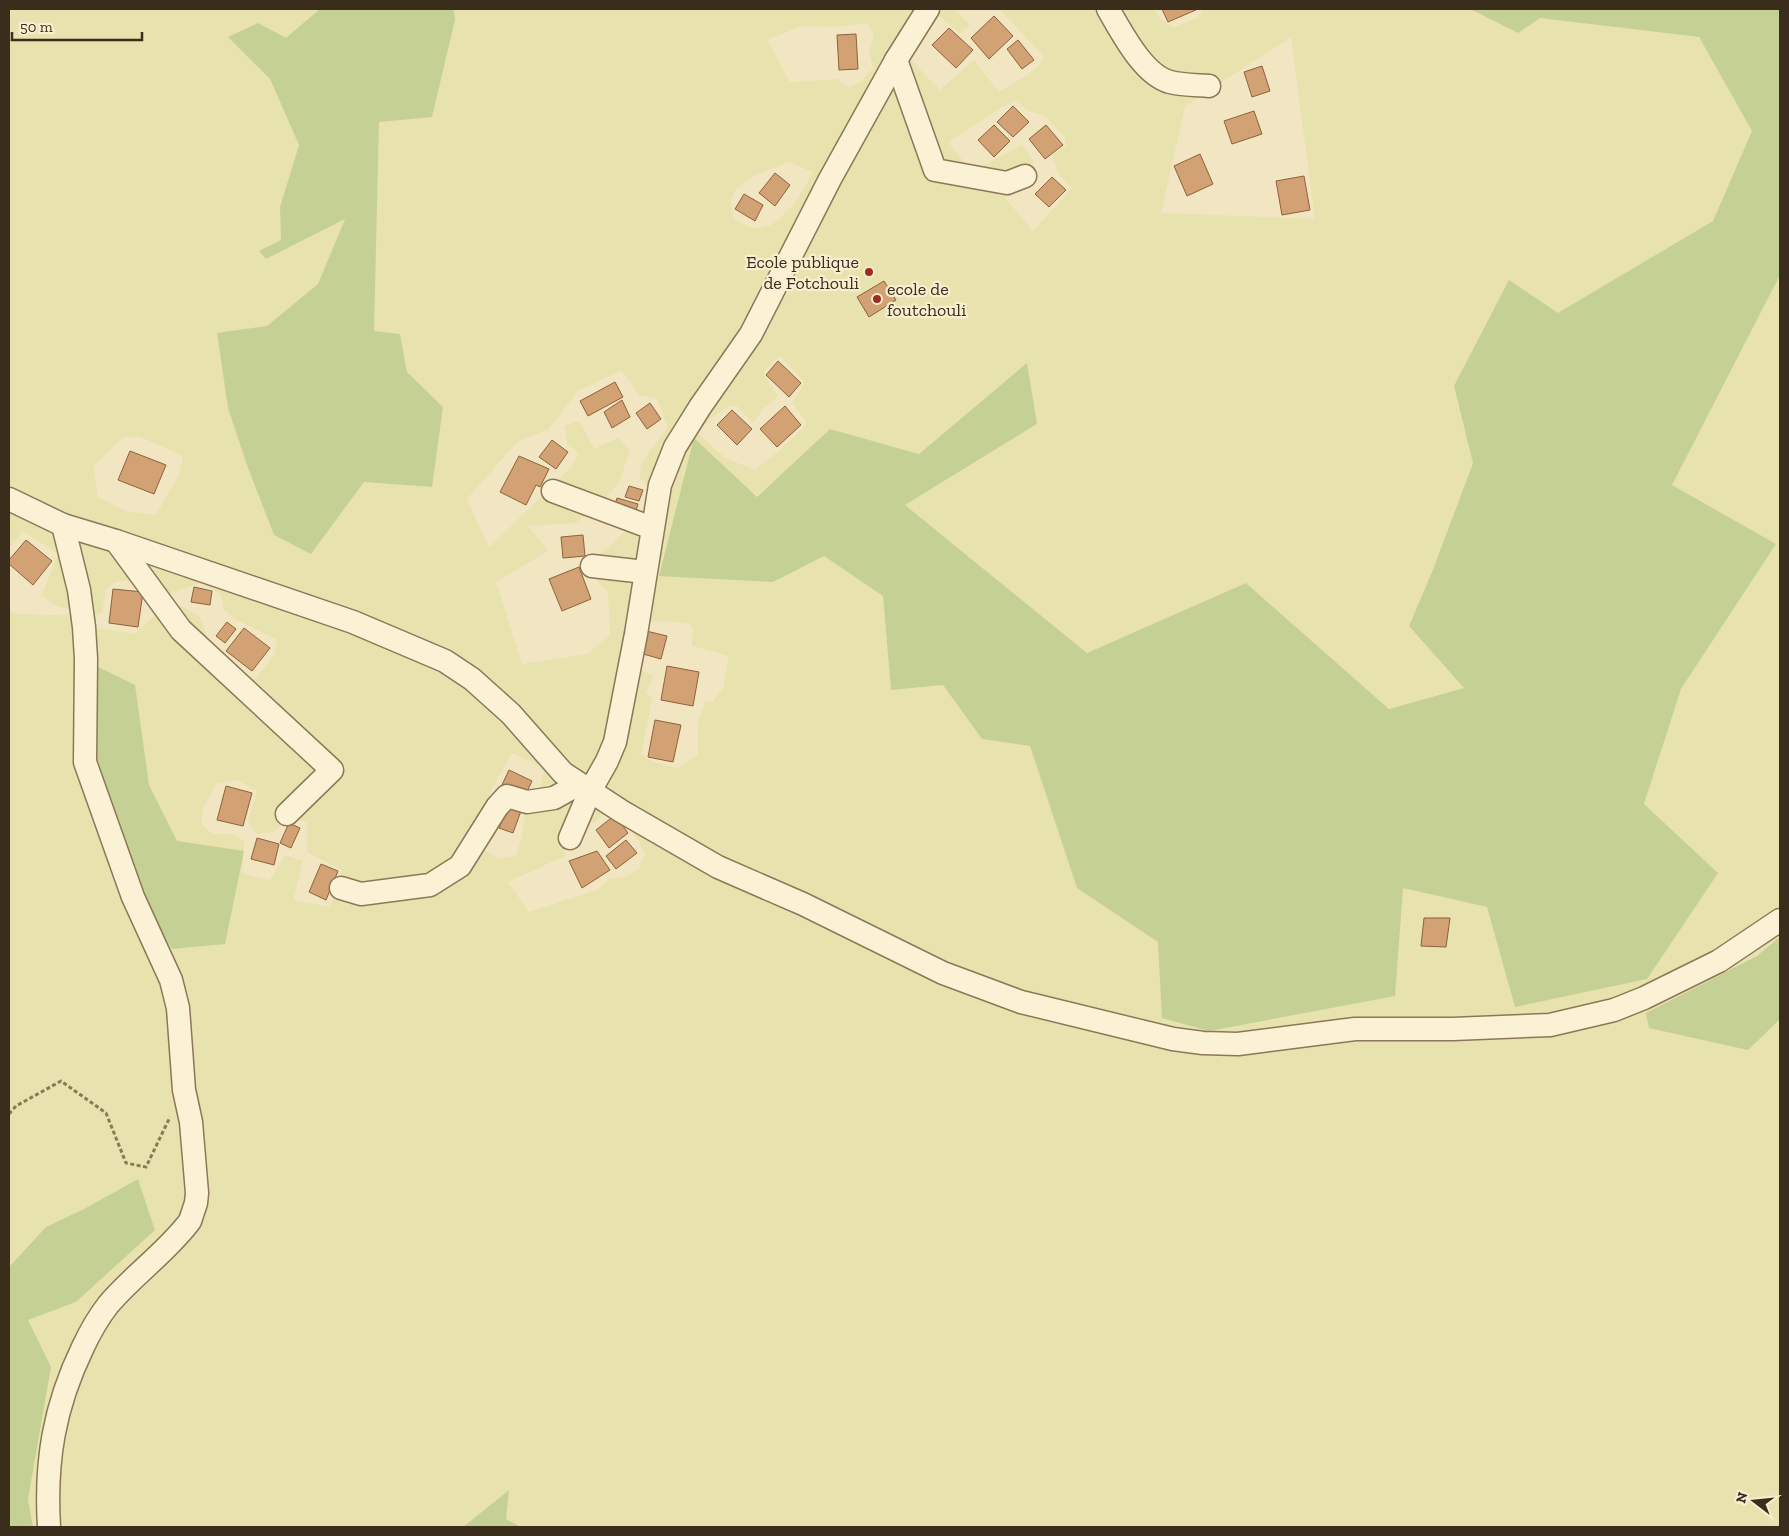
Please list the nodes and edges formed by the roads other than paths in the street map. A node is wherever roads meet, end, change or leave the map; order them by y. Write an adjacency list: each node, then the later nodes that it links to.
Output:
1 (928, 9): 3 (street)
2 (1108, 9): 4 (street)
3 (896, 60): 5 (street); 9 (street)
4 (1209, 86)
5 (1025, 176)
6 (553, 491): 9 (street)
7 (9, 499): 8 (street)
8 (64, 525): 10 (street); 18 (street)
9 (652, 528): 12 (street)
10 (116, 541): 13 (street); 14 (street)
11 (592, 566): 12 (street)
12 (645, 572): 13 (street)
13 (584, 788): 15 (street); 16 (street); 17 (street)
14 (287, 814)
15 (570, 838)
16 (341, 888)
17 (1780, 920)
18 (49, 1527)

